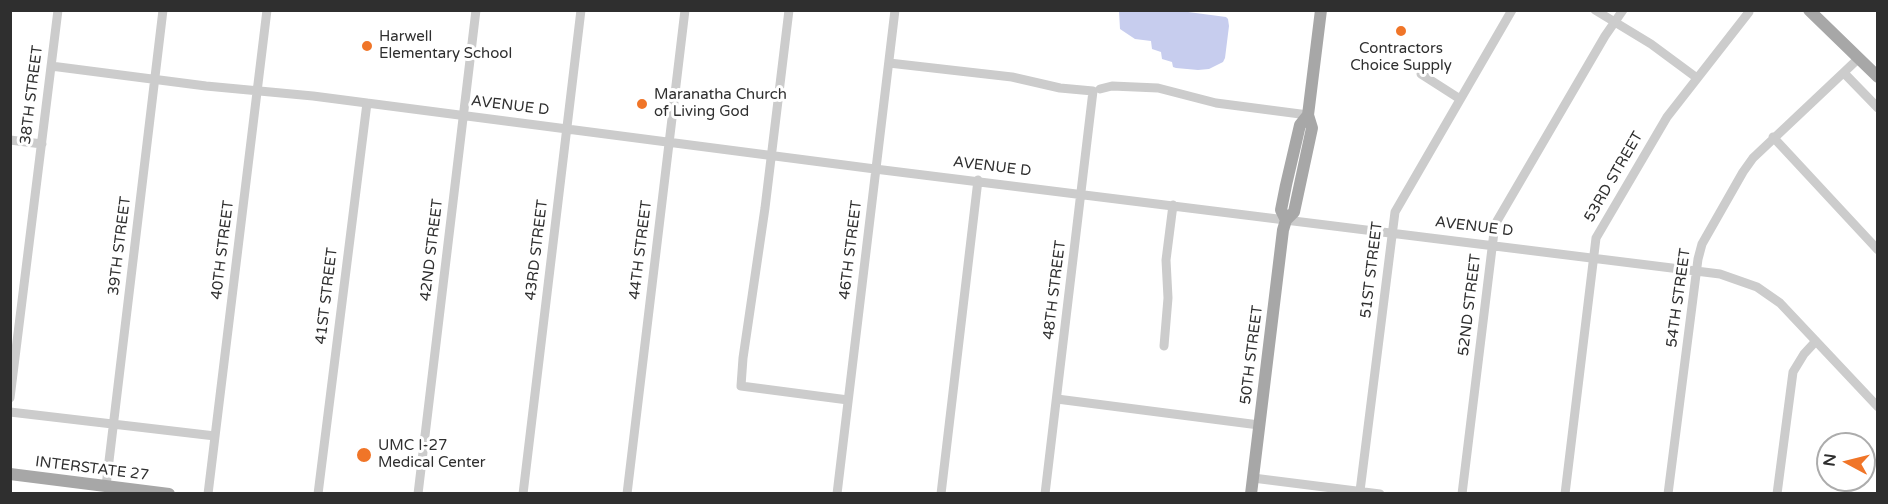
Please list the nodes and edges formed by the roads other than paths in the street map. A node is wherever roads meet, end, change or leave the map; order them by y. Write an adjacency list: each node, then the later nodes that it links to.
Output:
1 (58, 10): 18 (street, 38TH STREET)
2 (164, 10): 23 (street, 39TH STREET)
3 (267, 10): 25 (street, 40TH STREET)
4 (476, 10): 29 (street, 42ND STREET)
5 (581, 10): 31 (street, 43RD STREET)
6 (685, 10): 34 (street, 44TH STREET)
7 (789, 10): 36 (street)
8 (895, 10): 17 (street, 46TH STREET)
9 (1321, 10): 30 (main road, 50TH STREET)
10 (1512, 10): 26 (street, 51ST STREET)
11 (1595, 10): 15 (street)
12 (1623, 10): 15 (street, 52ND STREET)
13 (1809, 10): 16 (main road)
14 (1749, 12): 22 (street, 53RD STREET)
15 (1615, 22): 22 (street); 43 (street, 52ND STREET)
16 (1859, 58): 19 (street, 54TH STREET); 21 (main road)
17 (889, 63): 24 (street); 37 (street, 46TH STREET)
18 (51, 66): 23 (street, AVENUE D); 35 (street, 38TH STREET)
19 (1844, 73): 28 (street); 32 (street, 54TH STREET)
20 (1421, 74): 26 (street)
21 (1878, 77)
22 (1696, 78): 45 (street, 53RD STREET)
23 (155, 80): 25 (street, AVENUE D); 55 (street, 39TH STREET)
24 (1097, 90): 30 (street); 39 (street, 48TH STREET)
25 (258, 91): 27 (street, AVENUE D); 57 (street, 40TH STREET)
26 (1460, 99): 42 (street, 51ST STREET)
27 (367, 103): 29 (street, AVENUE D); 64 (street, 41ST STREET)
28 (1878, 108)
29 (464, 115): 31 (street, AVENUE D); 65 (street, 42ND STREET)
30 (1308, 115): 41 (main road, 50TH STREET)
31 (567, 129): 34 (street, AVENUE D); 66 (street, 43RD STREET)
32 (1773, 137): 44 (street); 46 (street, 54TH STREET)
33 (10, 140): 35 (street)
34 (670, 141): 36 (street, AVENUE D); 67 (street, 44TH STREET)
35 (42, 144): 48 (street, 38TH STREET)
36 (771, 155): 37 (street, AVENUE D); 52 (street)
37 (875, 169): 38 (street, AVENUE D); 52 (street, 46TH STREET)
38 (978, 180): 39 (street, AVENUE D); 69 (street)
39 (1082, 194): 40 (street, AVENUE D); 51 (street, 48TH STREET)
40 (1173, 205): 41 (street, AVENUE D); 49 (street)
41 (1286, 220): 42 (street, AVENUE D); 56 (main road, 50TH STREET)
42 (1392, 232): 43 (street, AVENUE D); 61 (street, 51ST STREET)
43 (1493, 244): 45 (street, AVENUE D); 73 (street, 52ND STREET)
44 (1878, 250)
45 (1593, 257): 46 (street, AVENUE D); 74 (street, 53RD STREET)
46 (1696, 270): 47 (street, AVENUE D); 75 (street, 54TH STREET)
47 (1816, 341): 53 (street, AVENUE D); 76 (street)
48 (14, 346): 50 (street, 38TH STREET)
49 (1164, 346)
50 (10, 398)
51 (1057, 399): 56 (street); 70 (street, 48TH STREET)
52 (848, 400): 68 (street, 46TH STREET)
53 (1878, 407)
54 (10, 412): 55 (street)
55 (113, 425): 57 (street); 60 (street, 39TH STREET)
56 (1259, 425): 59 (main road, 50TH STREET)
57 (215, 436): 63 (street, 40TH STREET)
58 (10, 474): 60 (main road, INTERSTATE 27)
59 (1252, 478): 61 (street); 71 (main road, 50TH STREET)
60 (106, 486): 62 (main road, INTERSTATE 27)
61 (1360, 491): 72 (street)
62 (169, 494)
63 (208, 494)
64 (318, 494)
65 (418, 494)
66 (523, 494)
67 (627, 494)
68 (837, 494)
69 (941, 494)
70 (1045, 494)
71 (1251, 494)
72 (1380, 494)
73 (1462, 494)
74 (1565, 494)
75 (1668, 494)
76 (1777, 494)

